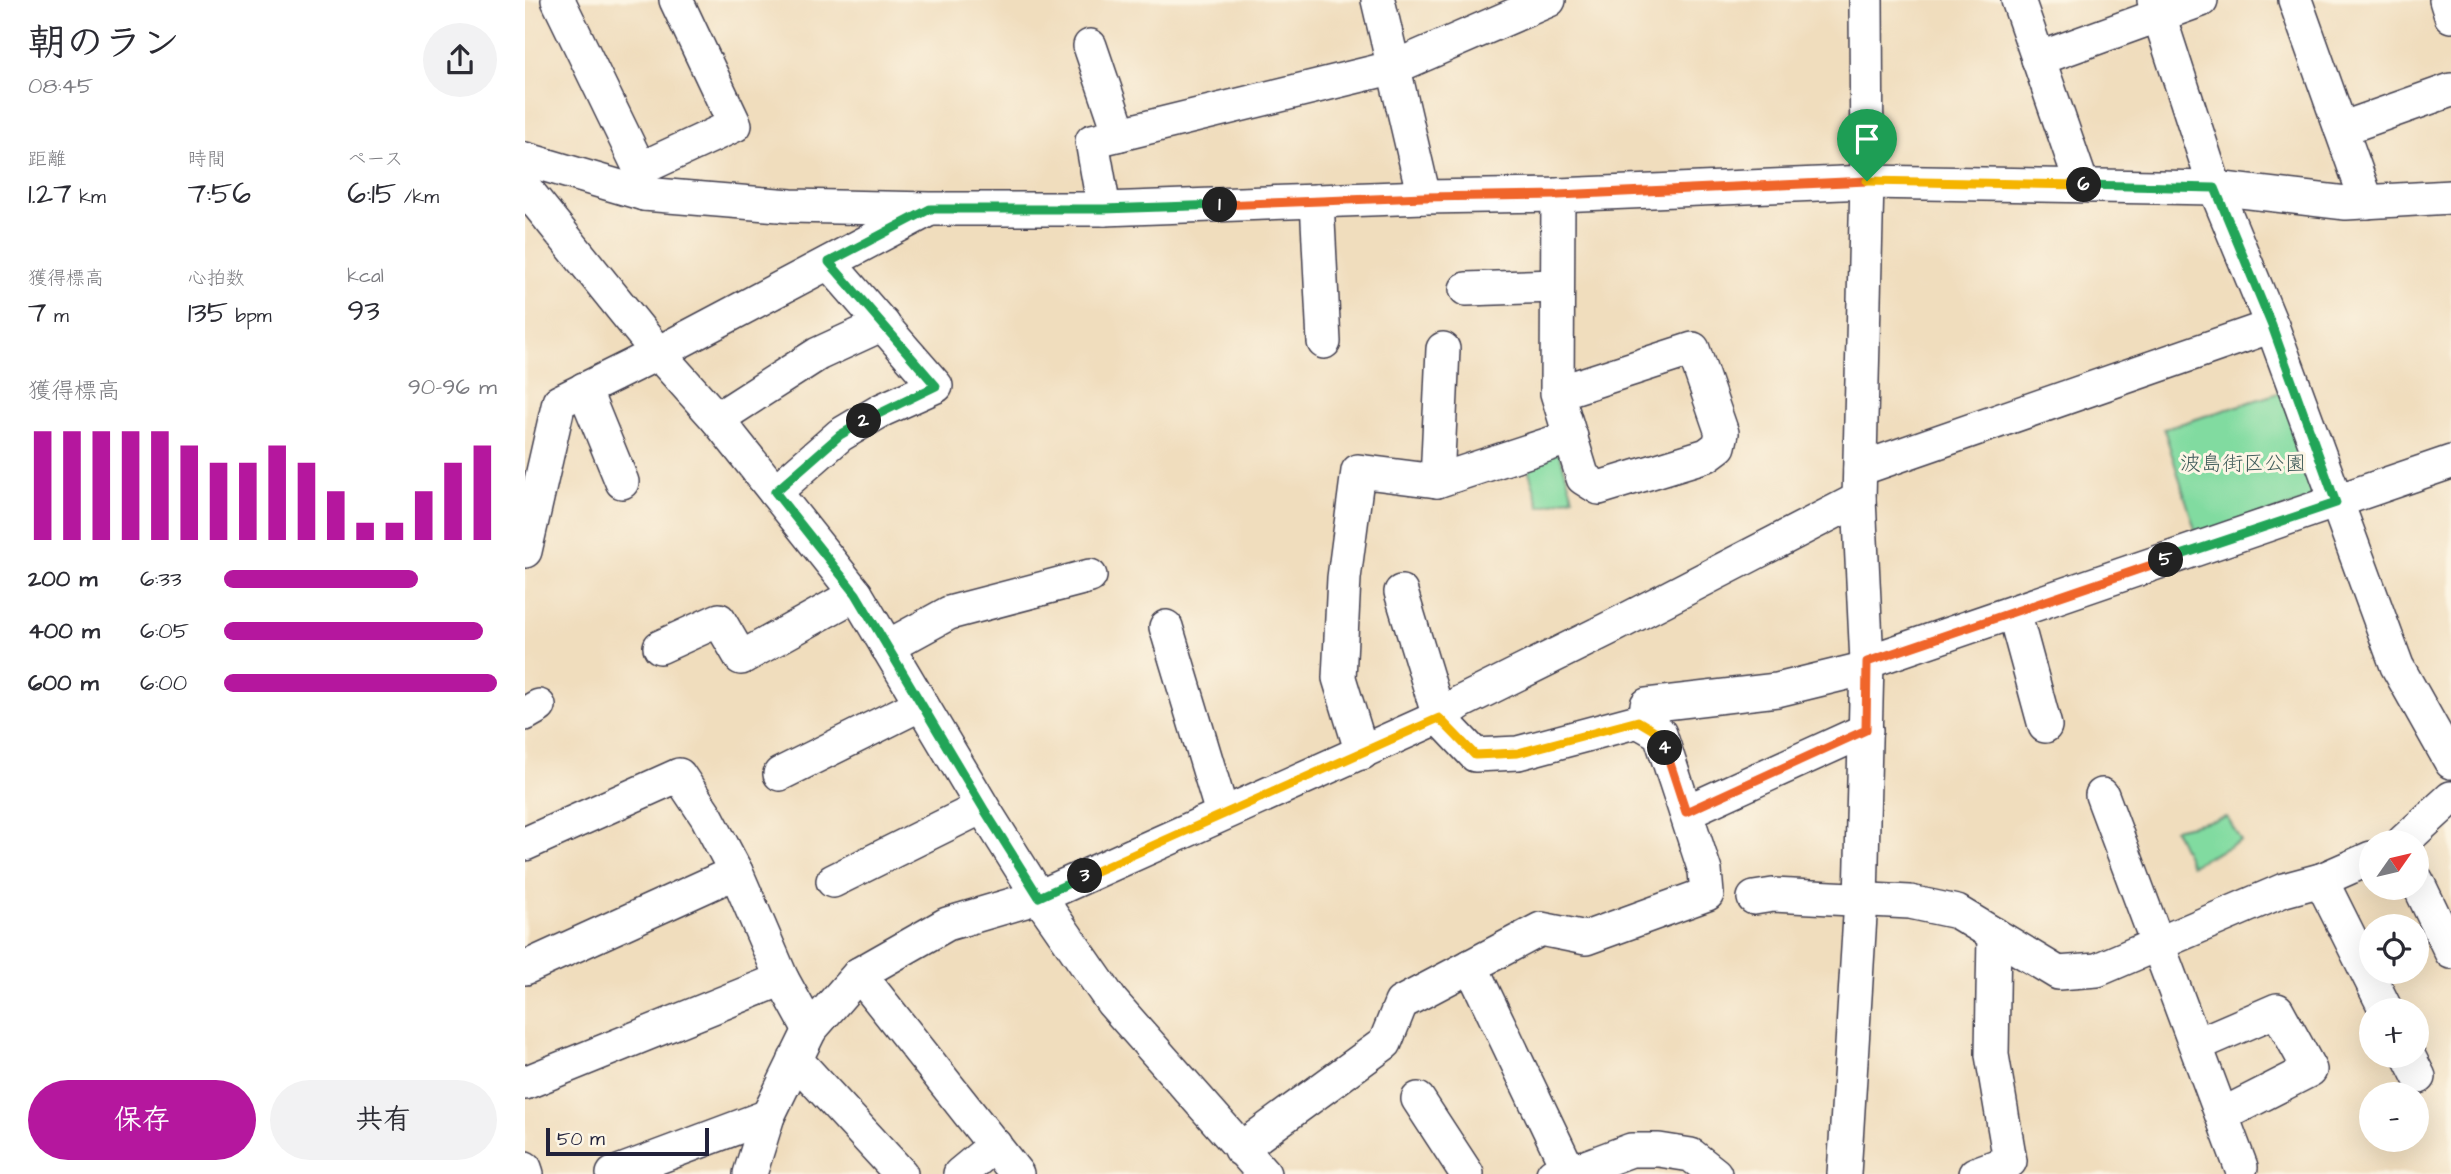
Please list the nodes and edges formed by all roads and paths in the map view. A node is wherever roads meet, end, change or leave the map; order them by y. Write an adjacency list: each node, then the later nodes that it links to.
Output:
1 (558, 0): 19 (street)
2 (676, 0): 19 (street)
3 (1378, 0): 14 (street)
4 (1549, 0): 14 (street)
5 (1866, 0): 20 (street)
6 (2018, 0): 13 (street)
7 (2201, 0): 10 (street)
8 (2295, 0): 16 (street)
9 (2446, 0): 11 (street)
10 (2157, 7): 13 (street); 23 (street)
11 (2451, 16)
12 (1090, 47): 17 (street)
13 (2038, 59): 21 (street)
14 (1395, 67): 17 (street); 25 (street)
15 (2451, 90): 16 (street)
16 (2341, 129): 28 (street)
17 (1120, 134): 30 (street)
18 (525, 159): 19 (street)
19 (642, 181): 29 (street)
20 (1867, 181): 21 (street); 24 (street); 47 (street)
21 (2082, 185): 23 (street)
22 (525, 188): 38 (street)
23 (2215, 188): 28 (street); 35 (street)
24 (1558, 195): 25 (street); 32 (street)
25 (1424, 197): 27 (street)
26 (2451, 197): 28 (street)
27 (1317, 201): 30 (street); 36 (street)
28 (2367, 202)
29 (930, 209): 30 (street); 31 (street)
30 (1104, 209)
31 (829, 262): 34 (street); 38 (street)
32 (1557, 286): 33 (street); 40 (street)
33 (1466, 289)
34 (883, 324): 41 (street); 48 (street)
35 (2272, 326): 47 (street); 49 (street)
36 (1324, 342)
37 (1443, 349): 45 (street)
38 (658, 353): 39 (street); 41 (street)
39 (584, 389): 43 (street); 46 (street)
40 (1557, 393): 42 (street); 42 (street)
41 (717, 419): 48 (street)
42 (1571, 437): 45 (street)
43 (536, 445): 50 (street)
44 (2451, 462): 49 (street)
45 (1437, 481): 64 (street)
46 (622, 482)
47 (1860, 484): 58 (street); 60 (street)
48 (775, 492): 53 (street)
49 (2336, 503): 54 (street); 65 (street)
50 (525, 551)
51 (1090, 576): 57 (street)
52 (1401, 592): 60 (street)
53 (856, 594): 56 (street); 57 (street)
54 (2014, 612): 58 (street); 62 (street)
55 (1166, 627): 71 (street)
56 (660, 647)
57 (887, 647): 59 (street)
58 (1867, 665): 61 (street); 63 (street)
59 (921, 704): 66 (street); 69 (street)
60 (1439, 718): 61 (street); 64 (street)
61 (1645, 725): 70 (street)
62 (2045, 726)
63 (1866, 730): 70 (street); 80 (street)
64 (1362, 753): 71 (street)
65 (2451, 762)
66 (780, 774)
67 (2102, 796): 83 (street)
68 (2451, 799): 72 (street)
69 (982, 807): 77 (street); 78 (street)
70 (1686, 812): 85 (street)
71 (1222, 813): 78 (street)
72 (2416, 830)
73 (525, 844): 75 (street)
74 (2359, 863): 76 (street)
75 (736, 872): 86 (street); 88 (street)
76 (2321, 880): 83 (street); 89 (street)
77 (833, 881)
78 (1039, 897): 87 (street); 98 (street)
79 (1754, 898): 80 (street)
80 (1861, 900): 82 (street); 111 (street)
81 (2426, 900): 84 (street)
82 (1994, 934): 83 (street); 112 (street)
83 (2158, 944): 91 (street)
84 (2451, 953)
85 (1471, 966): 98 (street); 101 (street)
86 (525, 968)
87 (859, 974): 90 (street); 97 (street)
88 (782, 979): 90 (street); 93 (street)
89 (2380, 998)
90 (810, 1030): 92 (street)
91 (2196, 1045): 95 (street); 95 (street)
92 (795, 1059): 96 (street); 105 (street)
93 (525, 1083)
94 (1418, 1099): 109 (street)
95 (2222, 1115): 99 (street)
96 (768, 1116): 103 (street); 104 (street)
97 (995, 1145): 106 (street); 107 (street)
98 (1240, 1149): 108 (street)
99 (2241, 1167)
100 (525, 1168): 102 (street)
101 (1572, 1171): 110 (street)
102 (527, 1174)
103 (613, 1174)
104 (750, 1174)
105 (901, 1174)
106 (960, 1174)
107 (1017, 1174)
108 (1264, 1174)
109 (1467, 1174)
110 (1715, 1174)
111 (1845, 1174)
112 (1975, 1174)

